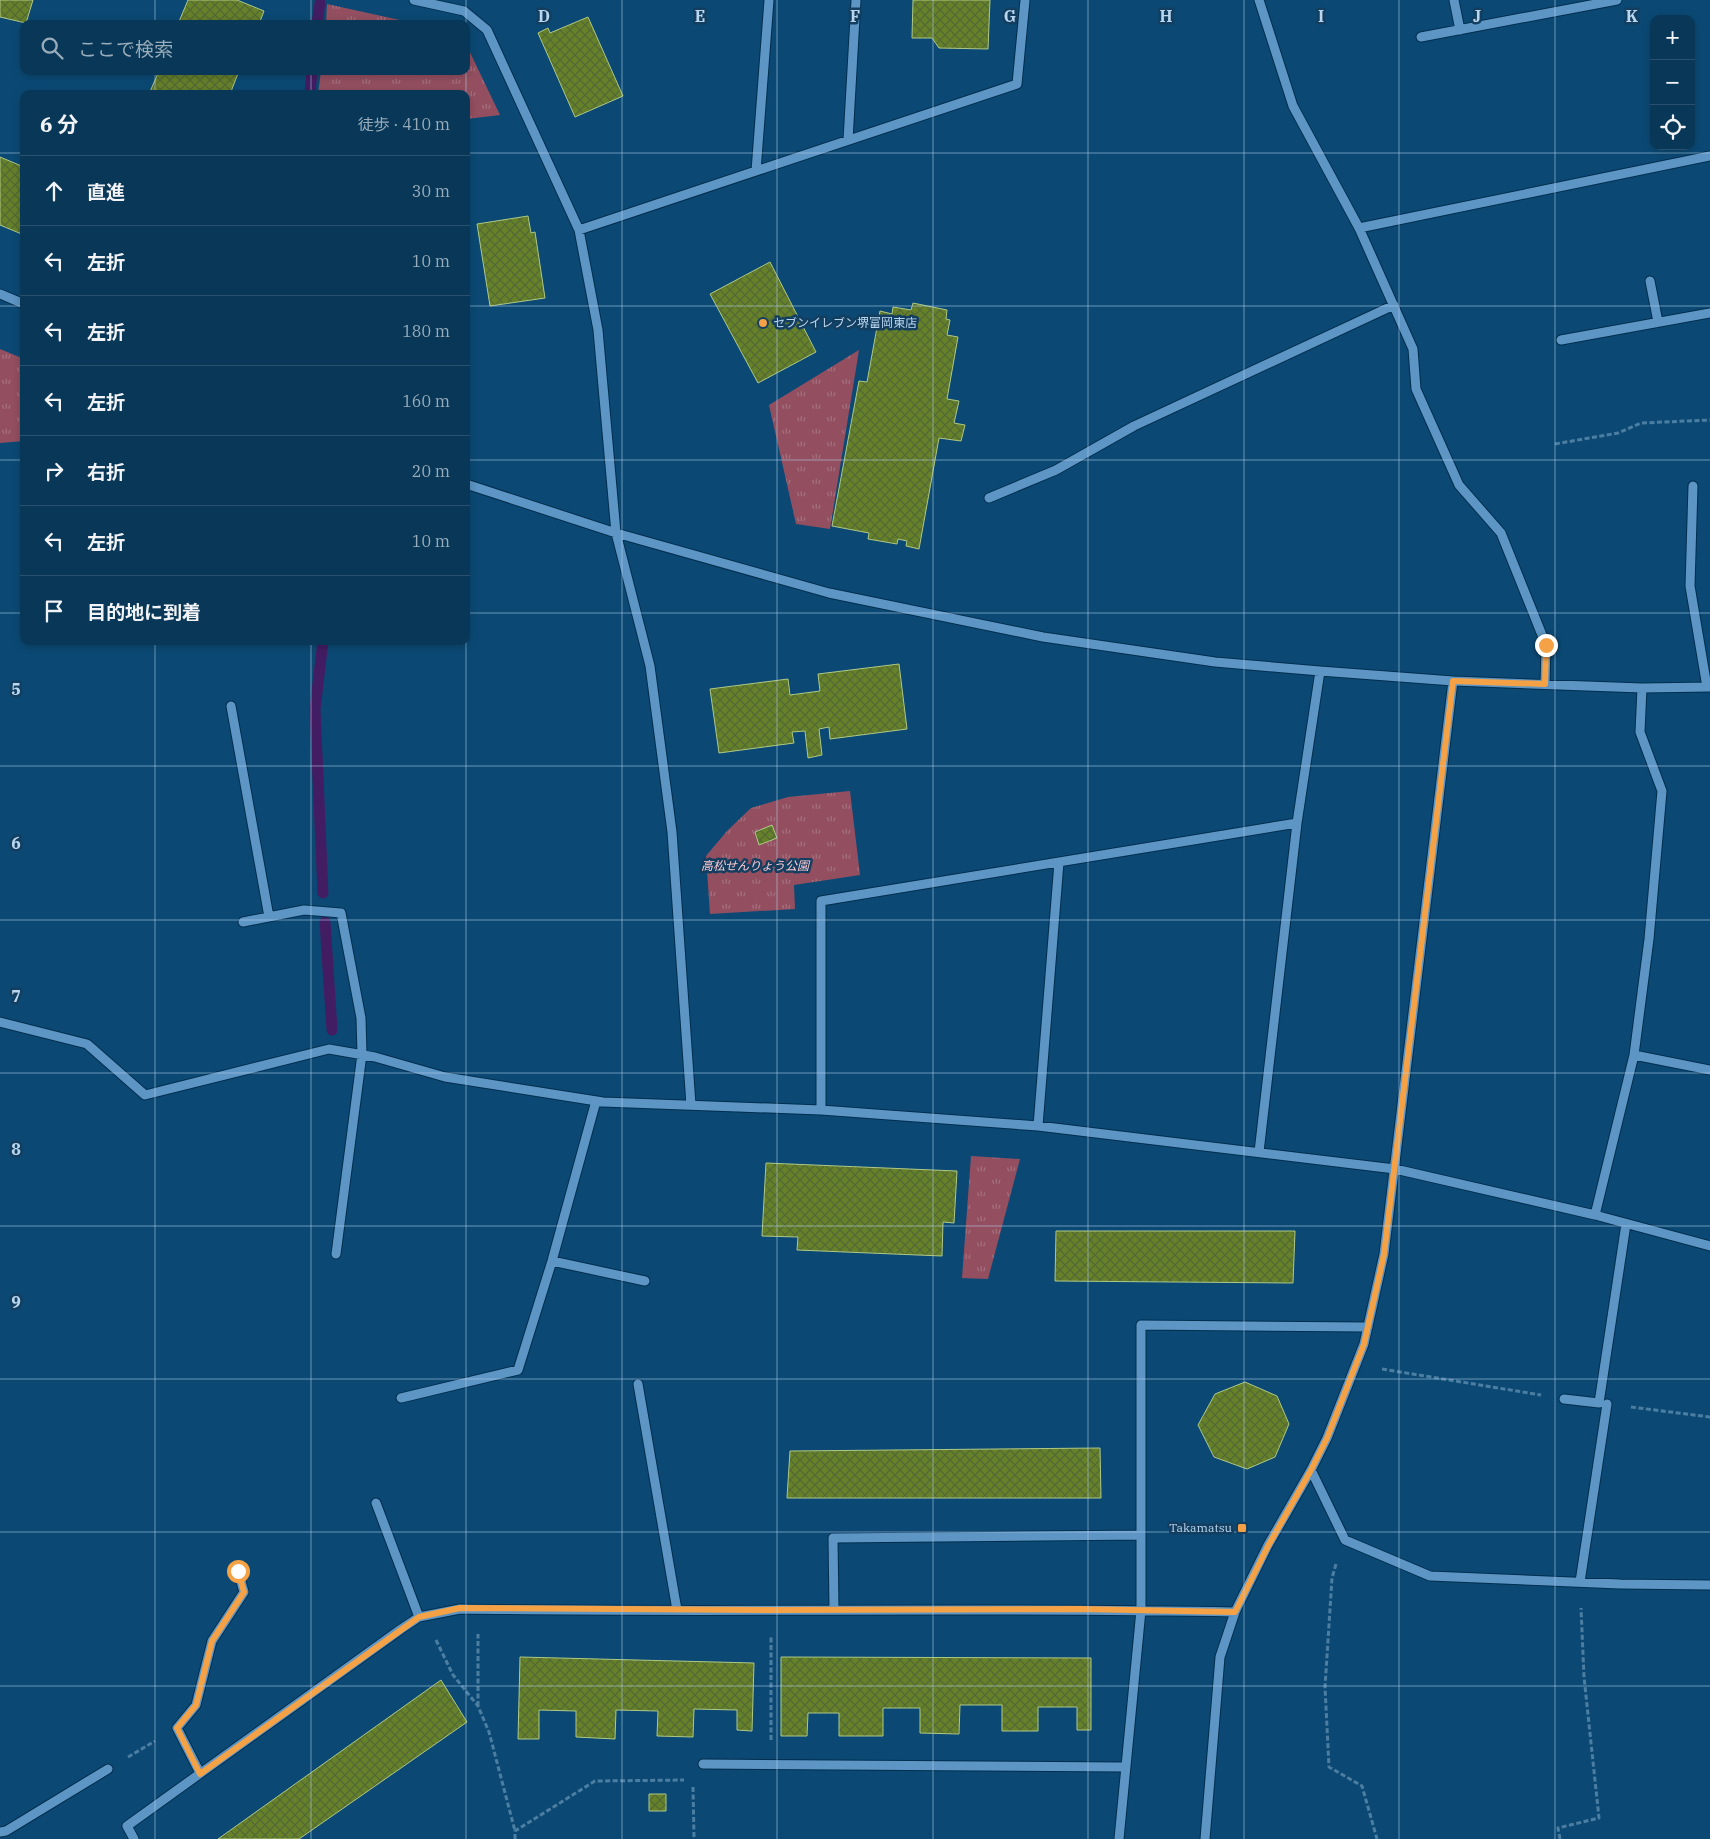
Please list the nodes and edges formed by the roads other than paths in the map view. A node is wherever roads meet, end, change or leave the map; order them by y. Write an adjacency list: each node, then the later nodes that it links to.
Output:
1 (414, 0): 14 (street)
2 (769, 0): 12 (street)
3 (856, 0): 10 (street)
4 (1025, 0): 10 (street)
5 (1259, 0): 13 (street)
6 (1454, 0): 8 (street)
7 (1616, 0): 8 (street)
8 (1460, 30): 9 (street)
9 (1421, 37)
10 (848, 140): 12 (street)
11 (1710, 156): 13 (street)
12 (756, 171): 14 (street)
13 (1359, 228): 18 (street)
14 (579, 230): 25 (street)
15 (1650, 281): 20 (street)
16 (0, 294): 17 (street)
17 (20, 302)
18 (1394, 305): 24 (street); 28 (street)
19 (1710, 313): 20 (street)
20 (1658, 322): 21 (street)
21 (1561, 340)
22 (470, 485): 25 (street)
23 (1693, 486): 29 (street)
24 (989, 498)
25 (616, 533): 26 (street); 41 (street)
26 (1320, 671): 27 (street); 32 (street)
27 (1453, 681): 28 (street); 45 (street)
28 (1545, 684): 30 (street)
29 (1708, 687): 30 (street)
30 (1642, 688): 38 (street)
31 (230, 706): 34 (street)
32 (1296, 823): 33 (street); 44 (street)
33 (1059, 862): 42 (street); 43 (street)
34 (269, 917): 35 (street); 37 (street)
35 (243, 922)
36 (0, 1022): 37 (street)
37 (362, 1054): 40 (street); 49 (street)
38 (1634, 1055): 39 (street); 46 (street)
39 (1710, 1070)
40 (596, 1101): 41 (street); 50 (street)
41 (691, 1105): 42 (street)
42 (821, 1110): 43 (street)
43 (1038, 1126): 44 (street)
44 (1259, 1152): 45 (street)
45 (1395, 1169): 46 (street); 52 (street)
46 (1595, 1215): 47 (street)
47 (1626, 1224): 48 (street); 55 (street)
48 (1710, 1246)
49 (336, 1254)
50 (552, 1261): 51 (street); 54 (street)
51 (645, 1281)
52 (1368, 1327): 57 (street); 59 (street)
53 (638, 1384): 63 (street)
54 (401, 1398)
55 (1564, 1399)
56 (1607, 1404): 61 (street)
57 (1311, 1470): 61 (street); 66 (street)
58 (376, 1503): 67 (street)
59 (1141, 1535): 64 (street); 65 (street)
60 (238, 1571): 71 (street)
61 (1580, 1582): 62 (street)
62 (1710, 1585)
63 (677, 1610): 64 (street); 67 (street)
64 (834, 1610): 65 (street)
65 (1141, 1610): 66 (street); 69 (street)
66 (1235, 1612): 75 (street)
67 (422, 1616): 71 (street)
68 (704, 1764): 69 (street)
69 (1125, 1767): 74 (street)
70 (108, 1769): 72 (street)
71 (200, 1774): 73 (street)
72 (0, 1832)
73 (134, 1839)
74 (1119, 1839)
75 (1205, 1839)

